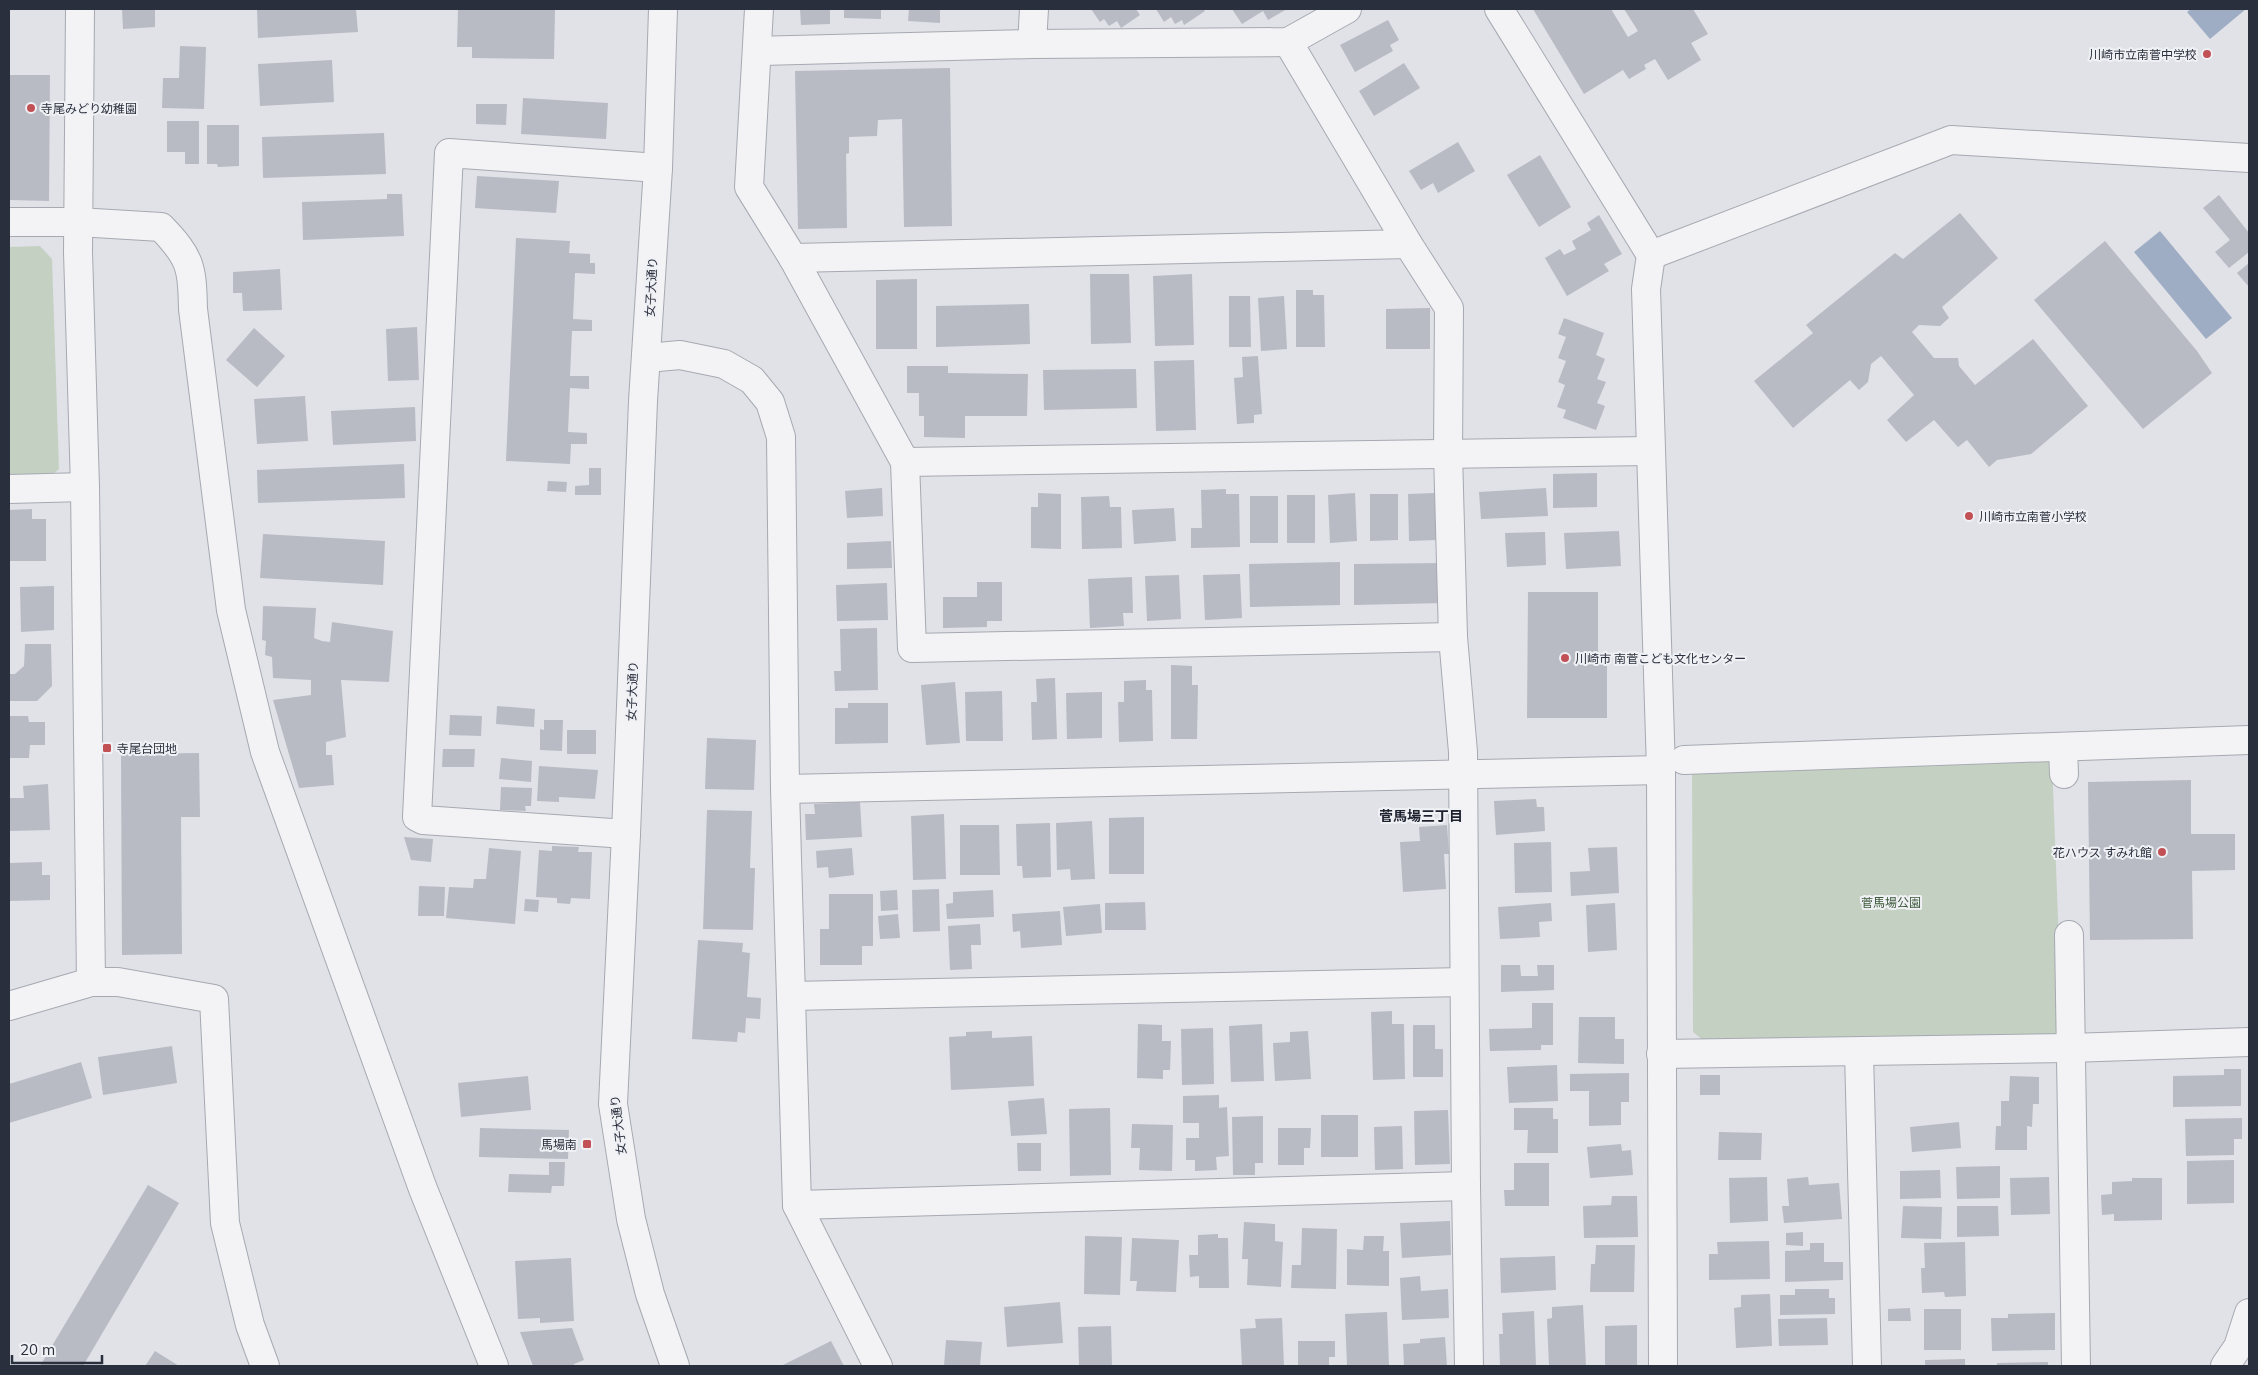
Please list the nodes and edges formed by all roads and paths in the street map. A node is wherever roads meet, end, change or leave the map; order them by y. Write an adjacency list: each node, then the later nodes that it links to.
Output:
1 (80, 9): 13 (street)
2 (663, 9): 11 (street, 女子大通り)
3 (759, 9): 9 (street)
4 (1034, 9): 8 (street)
5 (1347, 9): 7 (street)
6 (1499, 9): 15 (street)
7 (1288, 42): 8 (street); 14 (street)
8 (1032, 44): 9 (street)
9 (757, 50): 16 (street)
10 (2249, 158): 15 (street)
11 (658, 168): 17 (street, 女子大通り); 28 (street)
12 (9, 222): 13 (street)
13 (78, 222): 21 (street); 42 (street)
14 (1408, 244): 16 (street); 19 (street)
15 (1651, 255): 18 (street)
16 (792, 258): 20 (street)
17 (647, 358): 27 (street); 28 (street, 女子大通り)
18 (1650, 451): 19 (street); 25 (street)
19 (1448, 453): 20 (street); 23 (street)
20 (905, 462): 23 (street)
21 (85, 487): 22 (street); 30 (street)
22 (9, 489)
23 (1453, 637): 26 (street)
24 (2249, 740): 25 (street)
25 (1673, 765): 26 (street); 37 (street)
26 (1463, 774): 27 (street); 31 (street)
27 (785, 789): 32 (street)
28 (626, 834): 43 (street, 女子大通り)
29 (2068, 935): 35 (street)
30 (91, 982): 33 (street); 41 (street)
31 (1464, 982): 32 (street); 38 (street)
32 (791, 996): 39 (street)
33 (9, 1006)
34 (2249, 1042): 35 (street)
35 (2070, 1048): 36 (street); 48 (street)
36 (1859, 1052): 37 (street); 47 (street)
37 (1662, 1054): 46 (street)
38 (1466, 1186): 39 (street); 45 (street)
39 (797, 1205): 44 (street)
40 (2249, 1313): 49 (street)
41 (265, 1366)
42 (494, 1366)
43 (675, 1366)
44 (878, 1366)
45 (1469, 1366)
46 (1663, 1366)
47 (1867, 1366)
48 (2076, 1366)
49 (2225, 1366)

